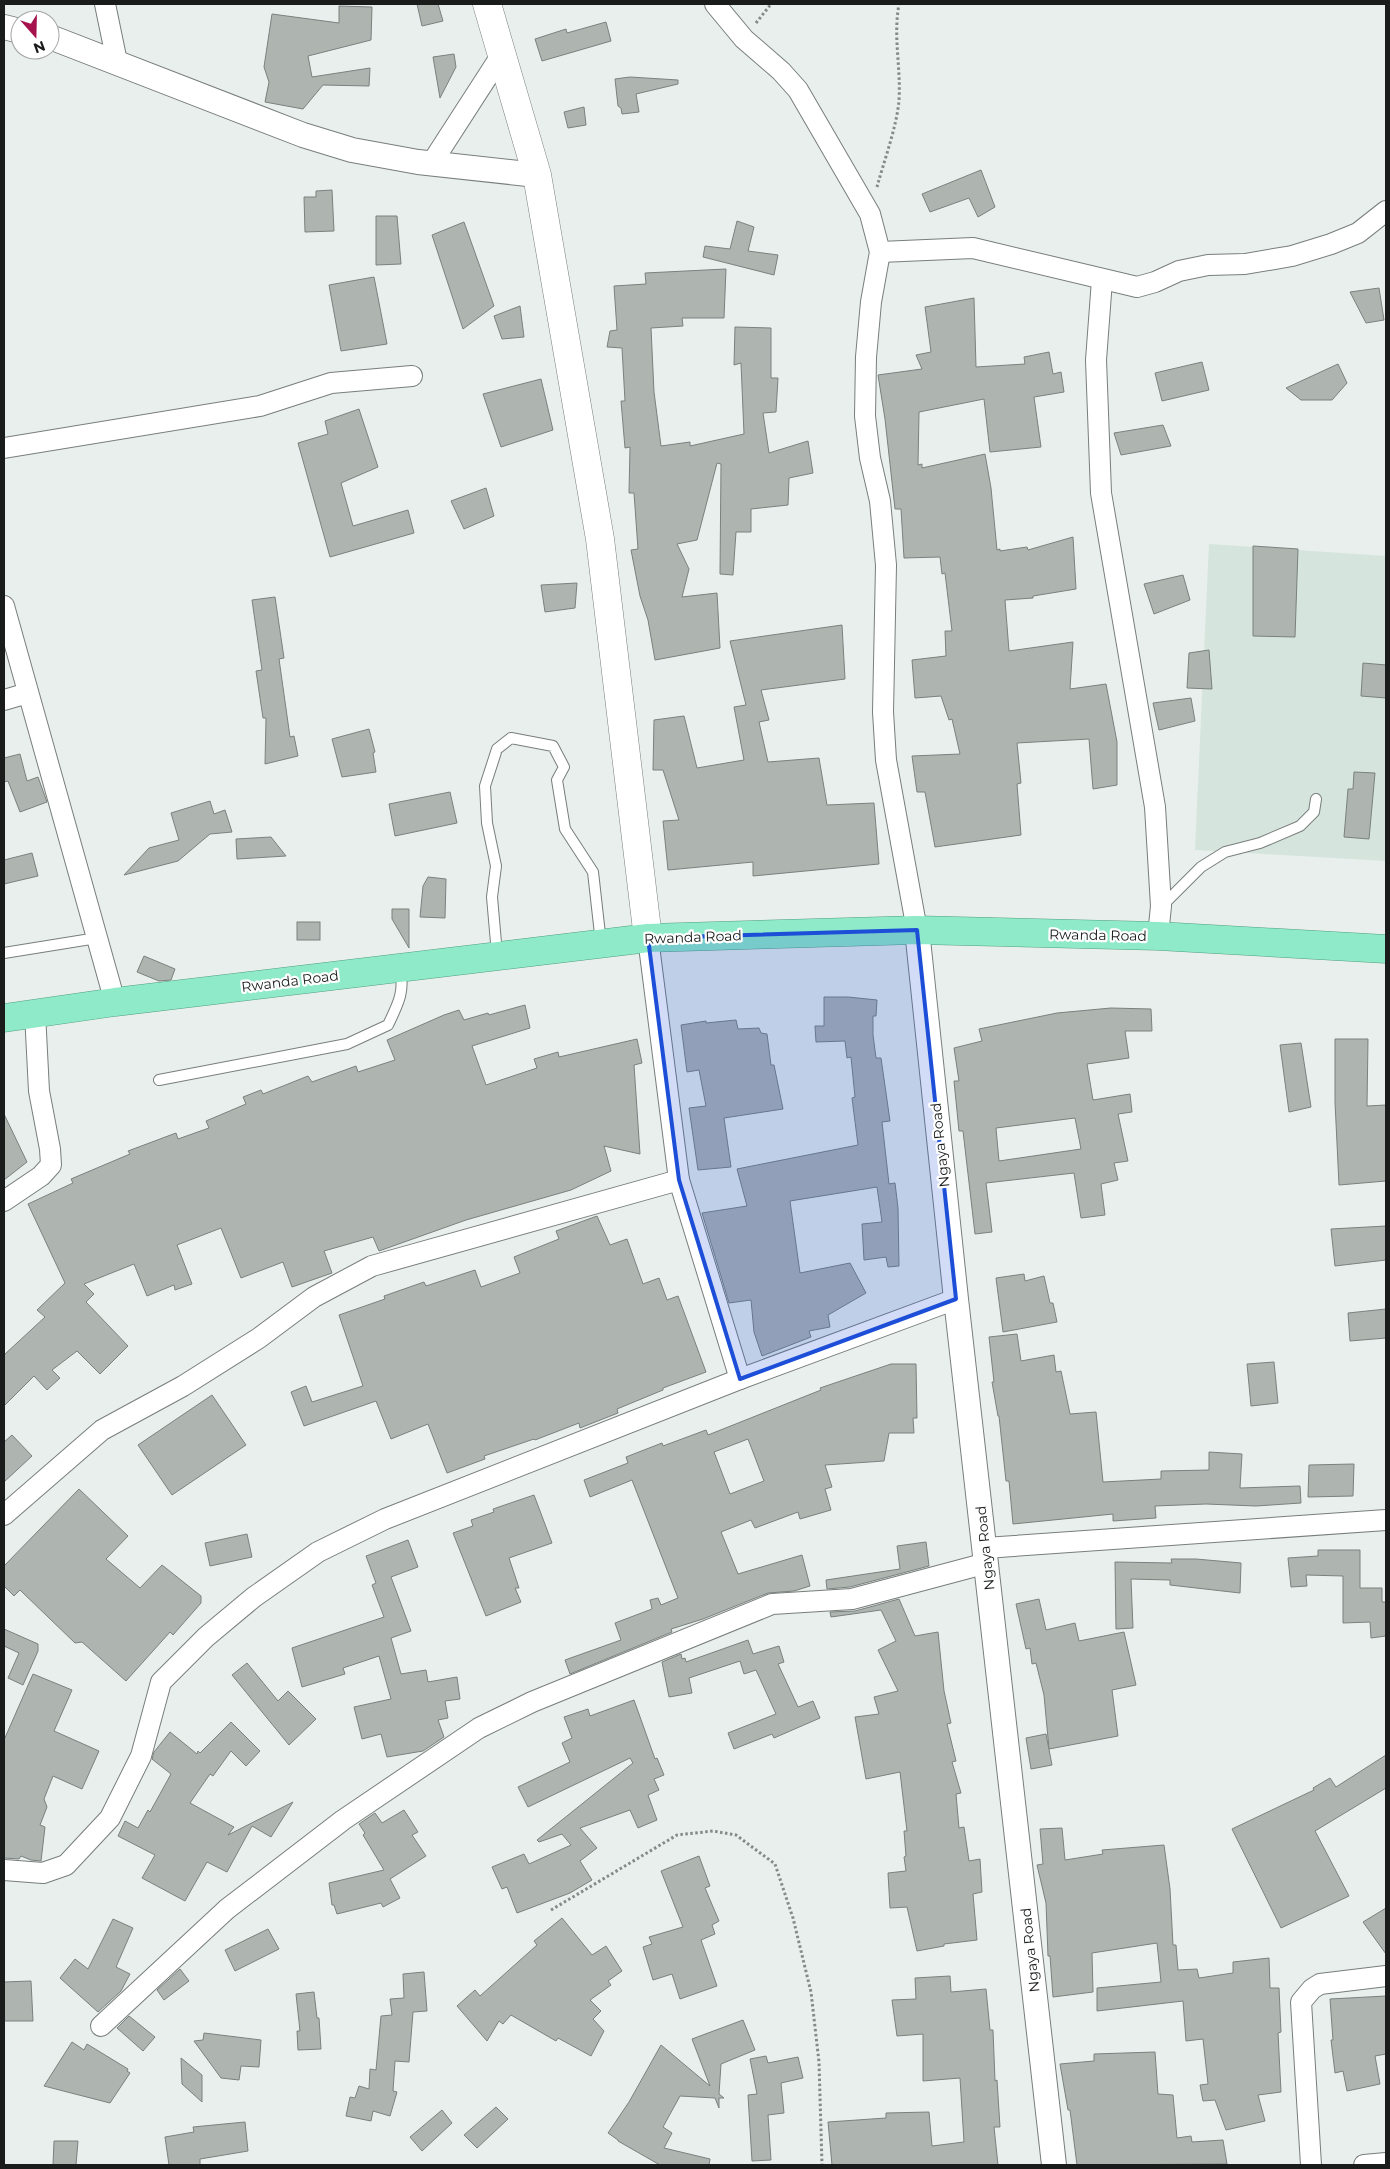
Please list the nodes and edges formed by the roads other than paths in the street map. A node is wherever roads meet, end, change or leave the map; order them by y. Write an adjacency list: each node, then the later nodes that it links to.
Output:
1 (105, 4): 6 (street)
2 (487, 4): 5 (main road)
3 (715, 4): 10 (street)
4 (60, 41): 6 (street)
5 (502, 54): 7 (street); 8 (main road)
6 (117, 62): 7 (street)
7 (431, 164): 8 (street)
8 (537, 176): 22 (main road)
9 (1386, 211): 11 (street)
10 (880, 252): 11 (street); 19 (street)
11 (1102, 280): 18 (street)
12 (412, 376): 13 (street)
13 (4, 448)
14 (4, 606): 15 (street)
15 (28, 693): 16 (street); 21 (street)
16 (4, 700)
17 (1316, 799): 18 (lane)
18 (1161, 906): 20 (street)
19 (917, 930): 20 (highway, Rwanda Road); 22 (highway, Rwanda Road); 34 (street, Ngaya Road)
20 (1158, 936): 24 (highway, Rwanda Road)
21 (97, 938): 25 (lane); 28 (street)
22 (648, 938): 23 (highway, Rwanda Road); 32 (street)
23 (601, 943): 26 (highway, Rwanda Road); 26 (lane)
24 (1386, 949)
25 (4, 953)
26 (498, 955): 27 (highway, Rwanda Road)
27 (400, 967): 28 (highway, Rwanda Road); 31 (lane)
28 (115, 1002): 29 (highway, Rwanda Road)
29 (35, 1013): 30 (highway, Rwanda Road); 33 (street)
30 (4, 1018)
31 (159, 1080)
32 (678, 1180): 35 (street); 36 (street)
33 (4, 1201)
34 (956, 1299): 35 (street); 38 (street, Ngaya Road)
35 (740, 1379): 39 (street)
36 (4, 1515)
37 (1386, 1520): 38 (street)
38 (986, 1555): 41 (street); 43 (street, Ngaya Road)
39 (4, 1870)
40 (1386, 1976): 44 (street)
41 (101, 2026)
42 (1386, 2163): 45 (street)
43 (1054, 2165)
44 (1310, 2165)
45 (1364, 2165)

